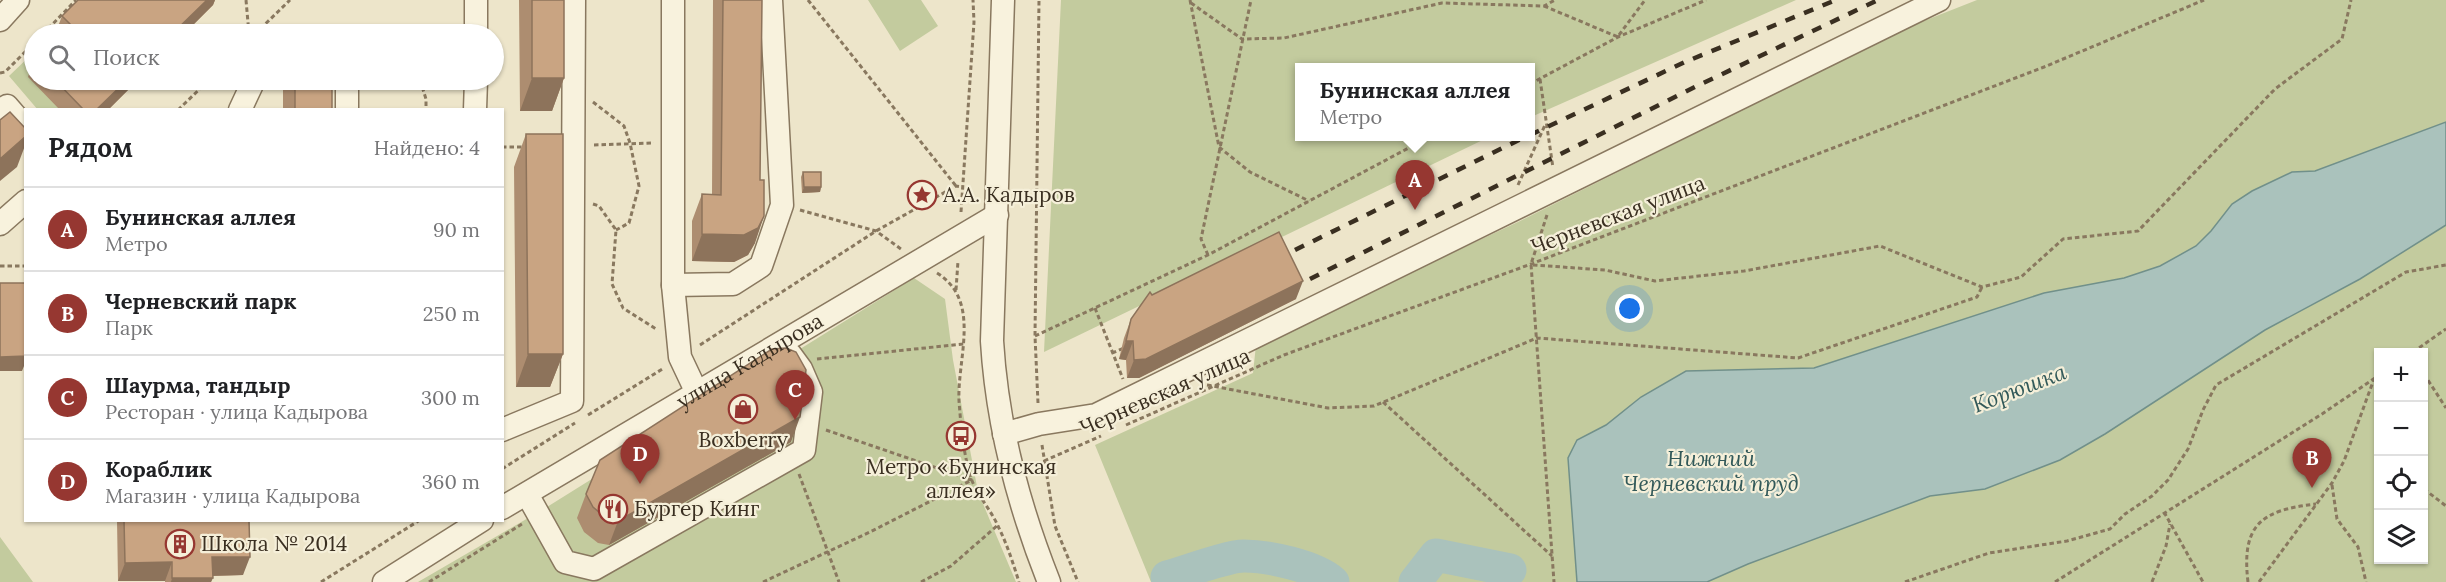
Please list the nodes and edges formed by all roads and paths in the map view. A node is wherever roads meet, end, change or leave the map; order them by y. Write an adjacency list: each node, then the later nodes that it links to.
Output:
1 (18, 0): 22 (street)
2 (76, 0): 23 (path)
3 (246, 0): 24 (path)
4 (290, 0): 25 (path)
5 (476, 0): 26 (street)
6 (574, 0): 32 (street)
7 (673, 0): 48 (street)
8 (771, 0): 57 (street)
9 (808, 0): 53 (path)
10 (973, 0): 53 (path)
11 (1003, 0): 59 (street)
12 (1039, 0): 71 (path)
13 (1251, 0): 28 (path)
14 (1555, 0): 21 (path)
15 (1645, 0): 27 (path)
16 (1706, 0): 27 (path)
17 (1939, 0): 58 (street)
18 (2204, 0): 65 (path, Черневская улица)
19 (2350, 0): 70 (path)
20 (1191, 2): 28 (path); 52 (path)
21 (1544, 6): 27 (path); 28 (path)
22 (0, 20)
23 (53, 24)
24 (248, 24)
25 (265, 24)
26 (476, 24)
27 (1618, 37): 31 (path)
28 (1242, 39): 52 (path)
29 (24, 54): 30 (path)
30 (0, 73)
31 (1535, 81)
32 (573, 87): 47 (path); 51 (street)
33 (199, 90): 39 (path)
34 (249, 90): 40 (street)
35 (347, 90): 41 (street)
36 (423, 90): 42 (path)
37 (476, 90): 43 (street)
38 (2, 105): 45 (street)
39 (180, 108)
40 (241, 108)
41 (347, 108)
42 (426, 108)
43 (475, 108)
44 (1546, 123): 58 (path)
45 (24, 126)
46 (1422, 141): 55 (path)
47 (630, 143): 48 (path); 51 (path); 61 (path)
48 (673, 144): 69 (street)
49 (504, 147): 50 (path)
50 (526, 147)
51 (573, 147): 54 (street)
52 (1219, 147): 55 (path); 63 (path)
53 (956, 186): 62 (path)
54 (573, 195): 61 (path); 92 (street)
55 (1310, 201): 63 (path)
56 (24, 203): 60 (street)
57 (782, 205): 62 (path); 69 (street)
58 (1504, 213): 87 (street)
59 (997, 215): 64 (street, улица Кадырова); 94 (street)
60 (0, 224)
61 (616, 230): 73 (path)
62 (876, 231): 64 (path); 80 (path)
63 (1208, 255): 71 (path)
64 (919, 262): 75 (street, улица Кадырова); 76 (path)
65 (1531, 264): 70 (path); 74 (path); 85 (path, Черневская улица)
66 (2446, 265): 124 (path)
67 (0, 266): 68 (path)
68 (24, 266)
69 (673, 285): 80 (street)
70 (1982, 287): 74 (path)
71 (1095, 308): 79 (path)
72 (2446, 329): 78 (path)
73 (660, 331)
74 (1537, 338): 88 (path); 113 (path)
75 (781, 343): 81 (street); 86 (street, улица Кадырова)
76 (964, 344): 81 (path); 98 (path)
77 (1133, 344): 79 (path)
78 (2419, 348)
79 (1113, 353): 87 (path)
80 (680, 357): 86 (street); 97 (path)
81 (796, 361): 90 (street)
82 (2374, 379): 99 (path); 105 (path)
83 (2428, 380): 89 (path)
84 (1203, 384): 85 (path)
85 (1215, 386): 88 (path); 91 (path, Черневская улица)
86 (697, 393): 101 (street, улица Кадырова)
87 (1130, 398): 94 (street)
88 (1383, 402): 113 (path)
89 (2446, 408)
90 (807, 424): 95 (street); 98 (path)
91 (1119, 428)
92 (504, 429)
93 (1108, 433): 96 (path, Черневская улица)
94 (1004, 434): 121 (street)
95 (792, 457): 106 (street); 112 (path)
96 (1044, 461)
97 (504, 468)
98 (972, 480): 110 (path); 112 (path)
99 (2332, 483): 102 (path); 130 (path)
100 (2428, 492): 103 (path)
101 (527, 494): 104 (street, улица Кадырова); 106 (street)
102 (2317, 503): 128 (path); 129 (path)
103 (2446, 506)
104 (504, 507)
105 (2164, 512): 109 (path); 125 (path)
106 (538, 514): 116 (path)
107 (417, 522): 114 (path)
108 (479, 522): 115 (street)
109 (2170, 524): 126 (path); 127 (path)
110 (998, 525): 119 (path); 120 (path)
111 (1055, 526): 122 (path)
112 (829, 551): 117 (path); 118 (path)
113 (1552, 556): 123 (path)
114 (321, 582)
115 (384, 582)
116 (429, 582)
117 (765, 582)
118 (839, 582)
119 (921, 582)
120 (1019, 582)
121 (1049, 582)
122 (1078, 582)
123 (1554, 582)
124 (1905, 582)
125 (2055, 582)
126 (2152, 582)
127 (2203, 582)
128 (2248, 582)
129 (2259, 582)
130 (2366, 582)

